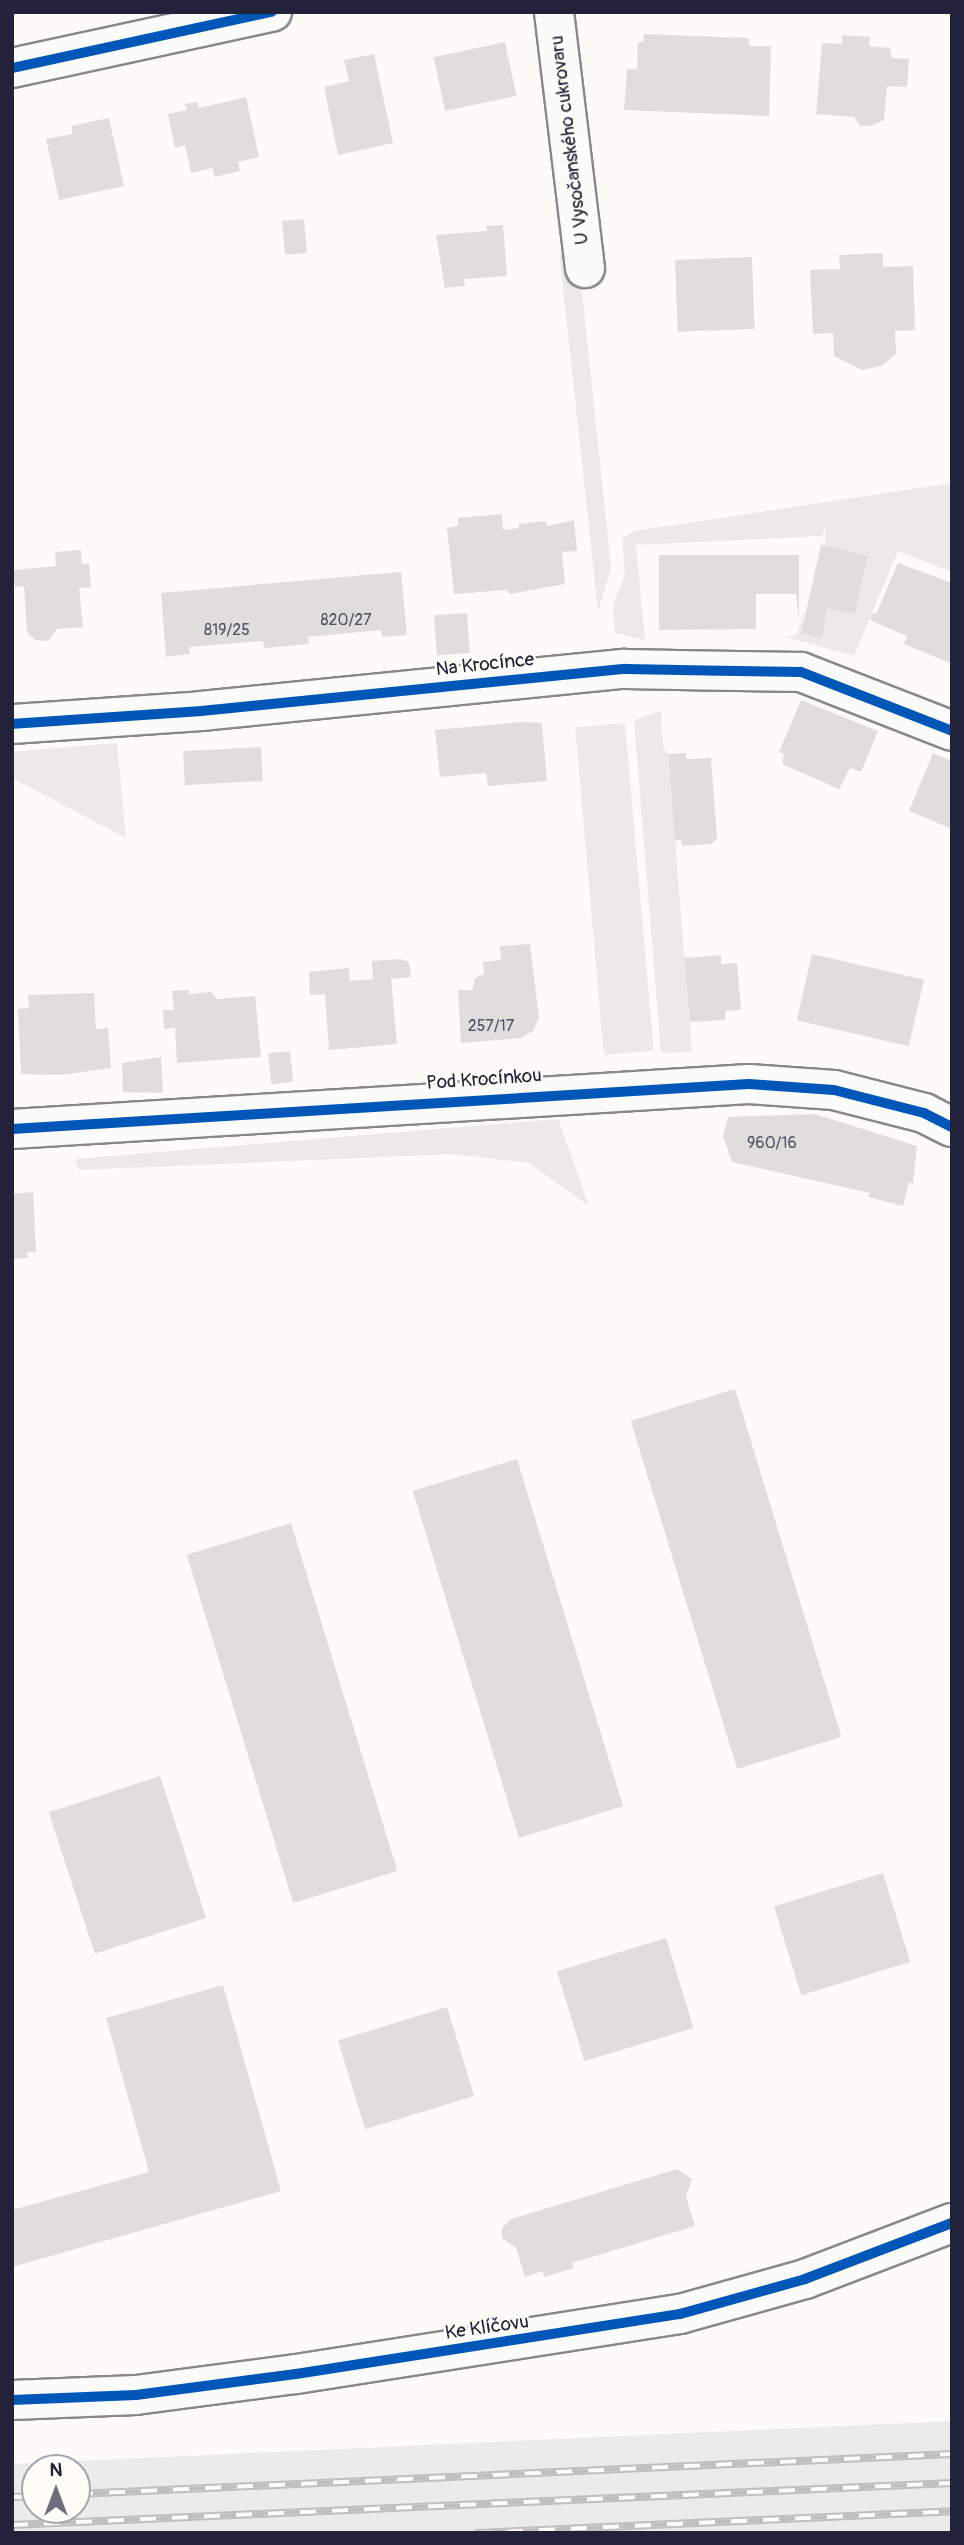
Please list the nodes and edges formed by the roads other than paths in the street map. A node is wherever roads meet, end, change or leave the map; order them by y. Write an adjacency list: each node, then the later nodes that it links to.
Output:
1 (272, 12): 3 (street)
2 (554, 12): 4 (street, U Vysočanského cukrovaru)
3 (12, 68)
4 (585, 268)
5 (12, 724): 6 (street, Na Krocínce)
6 (952, 731)
7 (952, 1126): 8 (street, Pod Krocínkou)
8 (12, 1129)
9 (952, 2223): 10 (street, Ke Klíčovu)
10 (12, 2400)

